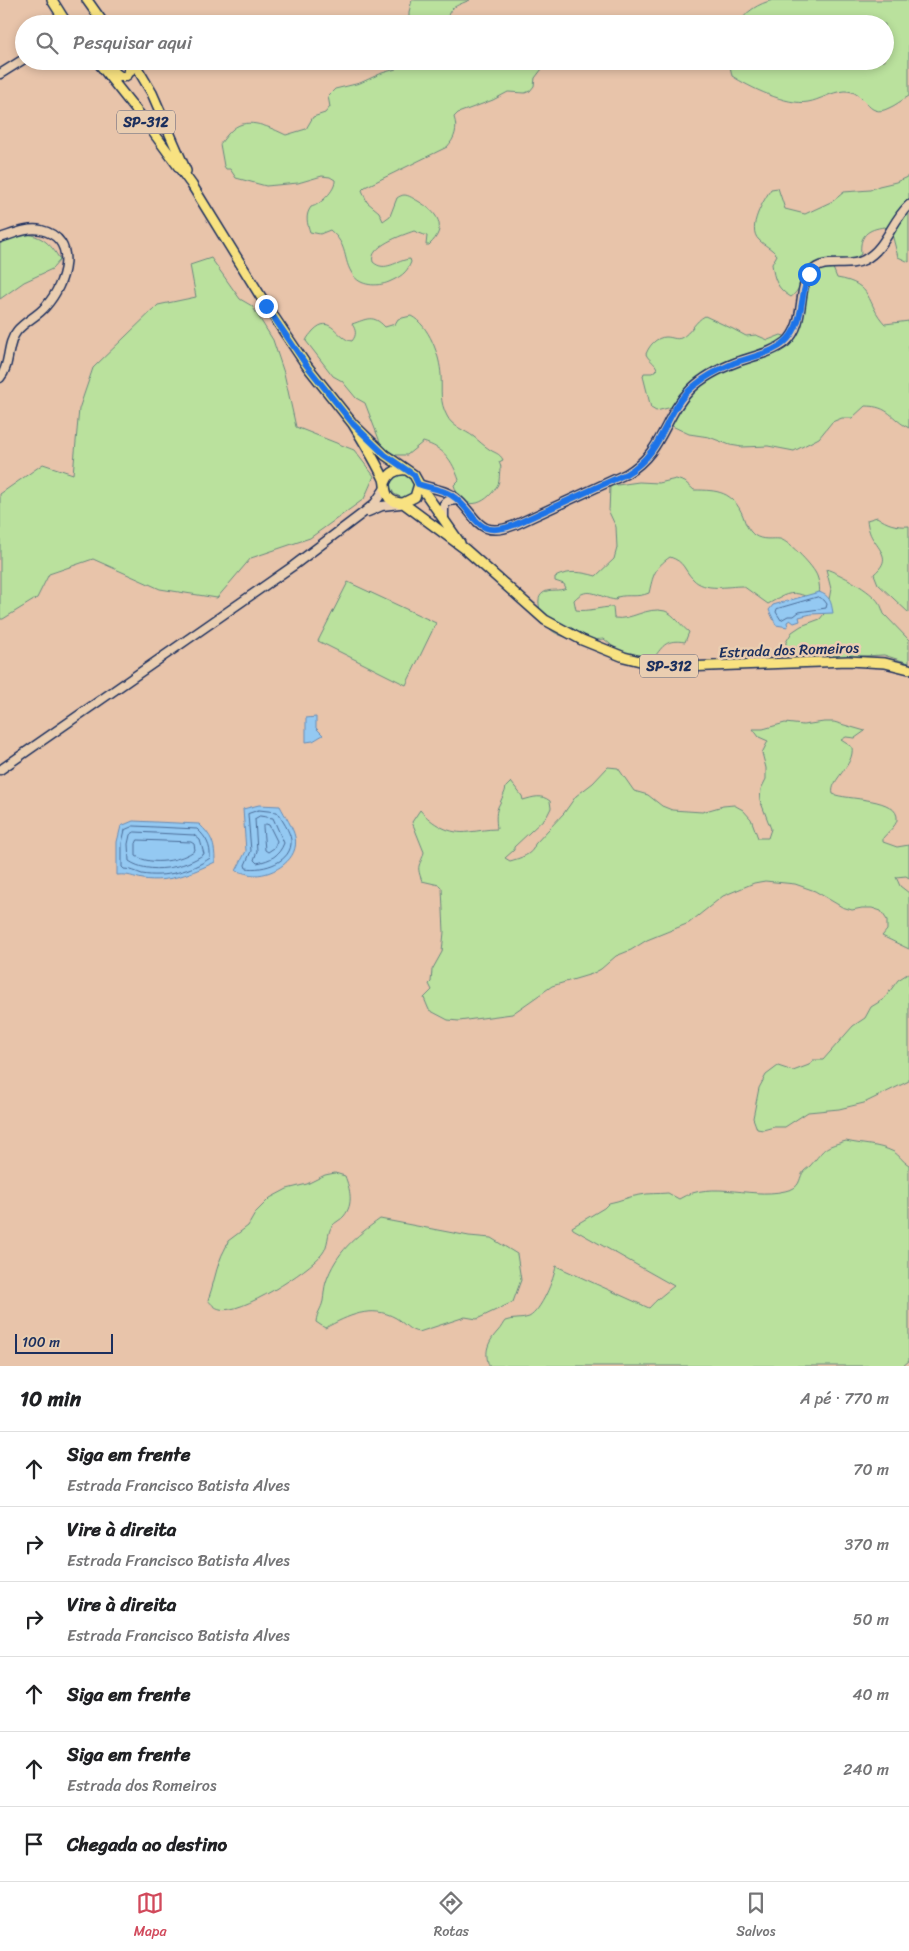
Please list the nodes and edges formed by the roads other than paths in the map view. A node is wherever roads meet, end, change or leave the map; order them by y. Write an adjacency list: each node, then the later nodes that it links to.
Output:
1 (52, 0): 3 (main road)
2 (87, 0): 4 (main road)
3 (60, 14)
4 (98, 15)
5 (15, 65): 10 (street)
6 (104, 70): 11 (main road, Estrada dos Romeiros / SP-312)
7 (113, 70): 8 (main road)
8 (130, 70)
9 (139, 70): 11 (main road, Estrada dos Romeiros / SP-312)
10 (0, 74)
11 (192, 186): 15 (main road, Estrada dos Romeiros / SP-312)
12 (909, 205): 19 (street)
13 (0, 238): 14 (street)
14 (0, 378)
15 (353, 424): 16 (main road, Estrada dos Romeiros / SP-312); 18 (main road, Estrada dos Romeiros / SP-312)
16 (406, 470): 17 (main road, Estrada dos Romeiros / SP-312); 18 (main road)
17 (418, 484): 19 (street); 20 (main road); 22 (main road, Estrada dos Romeiros / SP-312)
18 (385, 486): 20 (main road, Estrada dos Romeiros / SP-312); 21 (street)
19 (458, 500): 22 (street)
20 (403, 503): 21 (street); 23 (main road, Estrada dos Romeiros / SP-312)
21 (364, 514): 25 (street)
22 (444, 518): 23 (main road, Estrada dos Romeiros / SP-312)
23 (465, 549): 24 (main road, Estrada dos Romeiros / SP-312)
24 (909, 669)
25 (0, 770)

